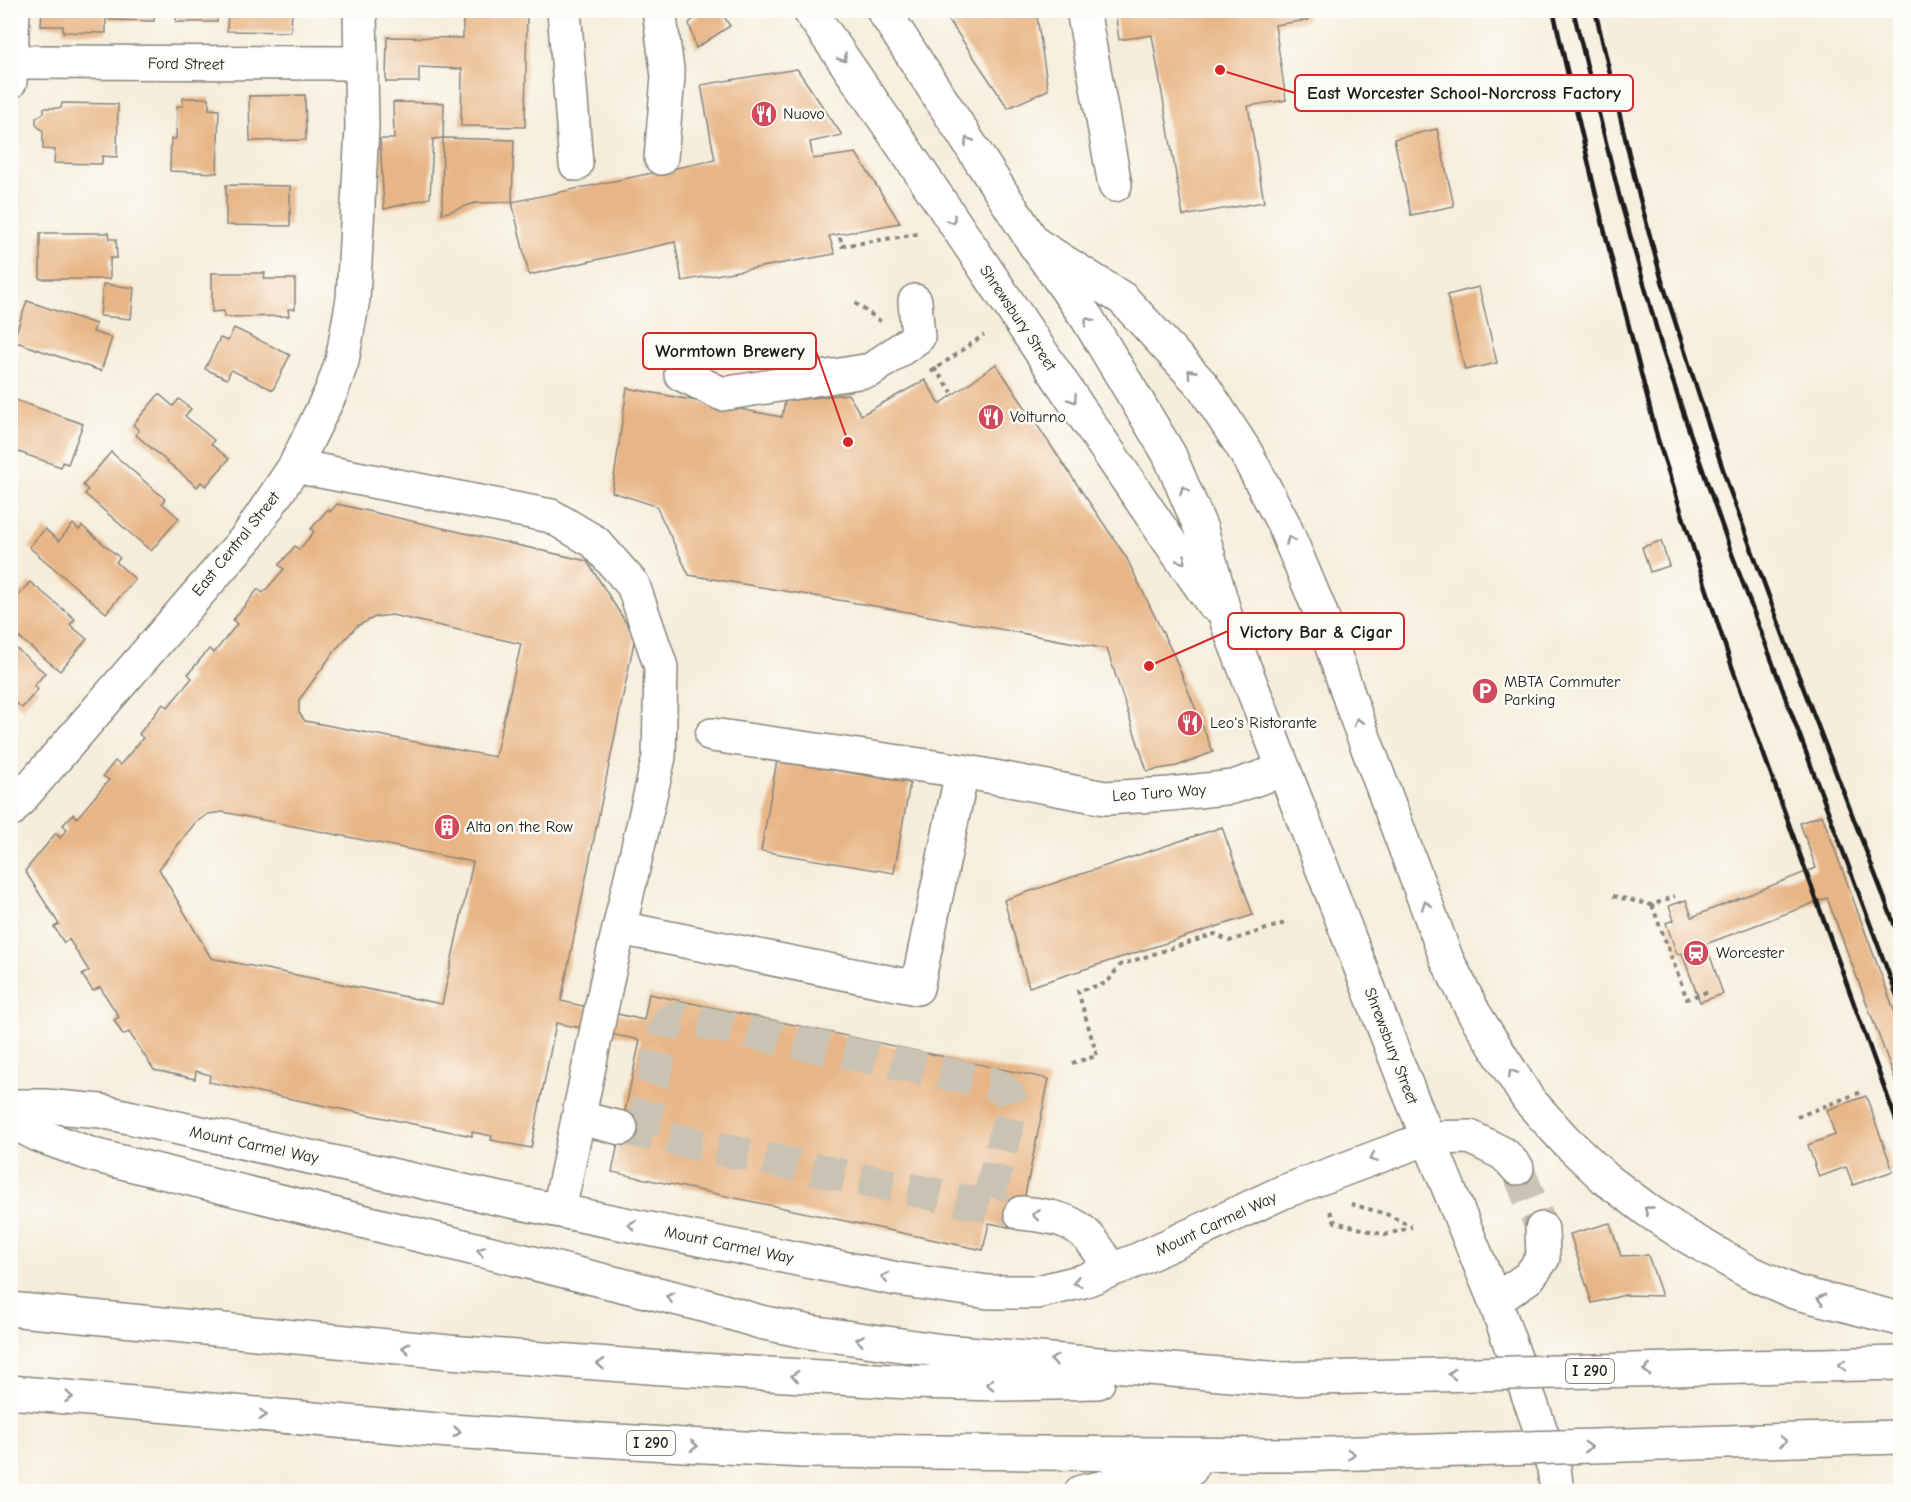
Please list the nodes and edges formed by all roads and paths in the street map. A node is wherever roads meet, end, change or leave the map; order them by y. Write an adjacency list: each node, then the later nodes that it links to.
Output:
1 (13, 10): 8 (main road)
2 (360, 10): 9 (main road, East Central Street)
3 (564, 10): 12 (main road)
4 (659, 10): 11 (main road)
5 (809, 10): 24 (main road, Shrewsbury Street, one-way to 24)
6 (883, 10): 16 (main road, Shrewsbury Street, one-way to 6)
7 (1083, 10): 13 (main road)
8 (11, 63): 9 (main road, Ford Street); 10 (main road)
9 (361, 63): 23 (main road, East Central Street)
10 (10, 82)
11 (661, 158)
12 (576, 164)
13 (1115, 185)
14 (918, 234): 15 (path)
15 (840, 237)
16 (1034, 243): 24 (main road, Shrewsbury Street, one-way to 16); 52 (main road, one-way to 16)
17 (915, 301): 21 (main road)
18 (855, 303): 19 (path)
19 (889, 328)
20 (930, 363): 22 (path)
21 (681, 374)
22 (952, 392)
23 (295, 466): 28 (main road, East Central Street); 33 (main road)
24 (1228, 625): 26 (main road, Shrewsbury Street)
25 (712, 735): 27 (main road, Leo Turo Way)
26 (1283, 770): 27 (main road, Leo Turo Way); 42 (main road, Shrewsbury Street)
27 (962, 771): 33 (main road)
28 (10, 811)
29 (1613, 896): 31 (path)
30 (1675, 896): 31 (path)
31 (1652, 905): 34 (path)
32 (1285, 923): 35 (path)
33 (620, 928): 38 (main road)
34 (1709, 991)
35 (1072, 1064)
36 (1864, 1091): 39 (path)
37 (10, 1106): 46 (main road, Mount Carmel Way)
38 (579, 1118): 41 (main road); 46 (main road)
39 (1797, 1118)
40 (10, 1121): 54 (main road, one-way to 40)
41 (621, 1128)
42 (1428, 1138): 43 (main road, Mount Carmel Way); 49 (main road, Mount Carmel Way, one-way to 49); 50 (main road, Shrewsbury Street)
43 (1517, 1168)
44 (1349, 1203): 45 (path)
45 (1328, 1207)
46 (559, 1210): 49 (main road, Mount Carmel Way, one-way to 46)
47 (1021, 1213): 49 (main road, one-way to 47)
48 (1542, 1229): 50 (main road)
49 (1111, 1270)
50 (1495, 1301): 58 (main road, Shrewsbury Street)
51 (10, 1309): 54 (main road, I 290, one-way to 51)
52 (1900, 1319)
53 (1900, 1364): 54 (main road, I 290, one-way to 54, bridge)
54 (1280, 1378)
55 (10, 1392): 57 (main road, I 290, one-way to 57)
56 (1900, 1437): 57 (main road, I 290, one-way to 56, bridge)
57 (1293, 1455): 59 (main road)
58 (1559, 1484)
59 (1081, 1491)

